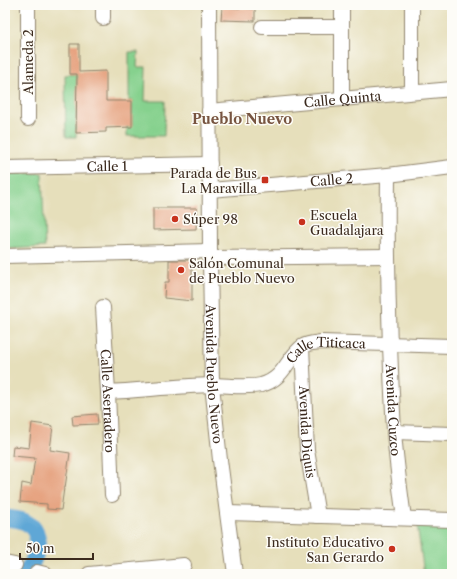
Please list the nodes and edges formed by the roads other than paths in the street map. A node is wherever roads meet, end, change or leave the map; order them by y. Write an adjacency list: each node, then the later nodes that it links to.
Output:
1 (28, 5): 11 (street, Alameda 2)
2 (209, 5): 10 (street, Avenida Pueblo Nuevo)
3 (342, 5): 6 (street)
4 (412, 5): 8 (street)
5 (262, 27): 6 (street)
6 (342, 27): 9 (street)
7 (452, 89): 8 (street, Calle Quinta)
8 (412, 92): 9 (street, Calle Quinta)
9 (342, 98): 10 (street, Calle Quinta)
10 (209, 110): 12 (street, Avenida Pueblo Nuevo)
11 (28, 119)
12 (210, 164): 14 (street, Calle 1); 16 (street, Avenida Pueblo Nuevo)
13 (452, 167): 15 (street, Calle 2)
14 (5, 168)
15 (388, 175): 16 (street, Calle 2); 19 (street, Avenida Cuzco)
16 (210, 190): 17 (street, Avenida Pueblo Nuevo)
17 (210, 254): 18 (street); 19 (street); 24 (street, Avenida Pueblo Nuevo)
18 (5, 256)
19 (387, 256): 21 (street, Avenida Cuzco)
20 (104, 307): 25 (street, Calle Aserradero)
21 (390, 344): 22 (street, Calle Titicaca); 23 (street, Calle Titicaca); 26 (street, Avenida Cuzco)
22 (452, 346)
23 (302, 347): 24 (street, Calle Titicaca); 30 (street, Avenida Diquis)
24 (212, 385): 25 (street, Calle Titicaca); 29 (street, Avenida Pueblo Nuevo)
25 (108, 392): 28 (street, Calle Aserradero)
26 (394, 432): 27 (street); 31 (street, Avenida Cuzco)
27 (452, 434)
28 (112, 495)
29 (228, 513): 30 (street); 35 (street, Avenida Pueblo Nuevo)
30 (318, 516): 31 (street)
31 (404, 518): 32 (street)
32 (452, 520)
33 (184, 565): 34 (street)
34 (89, 574)
35 (235, 574)

